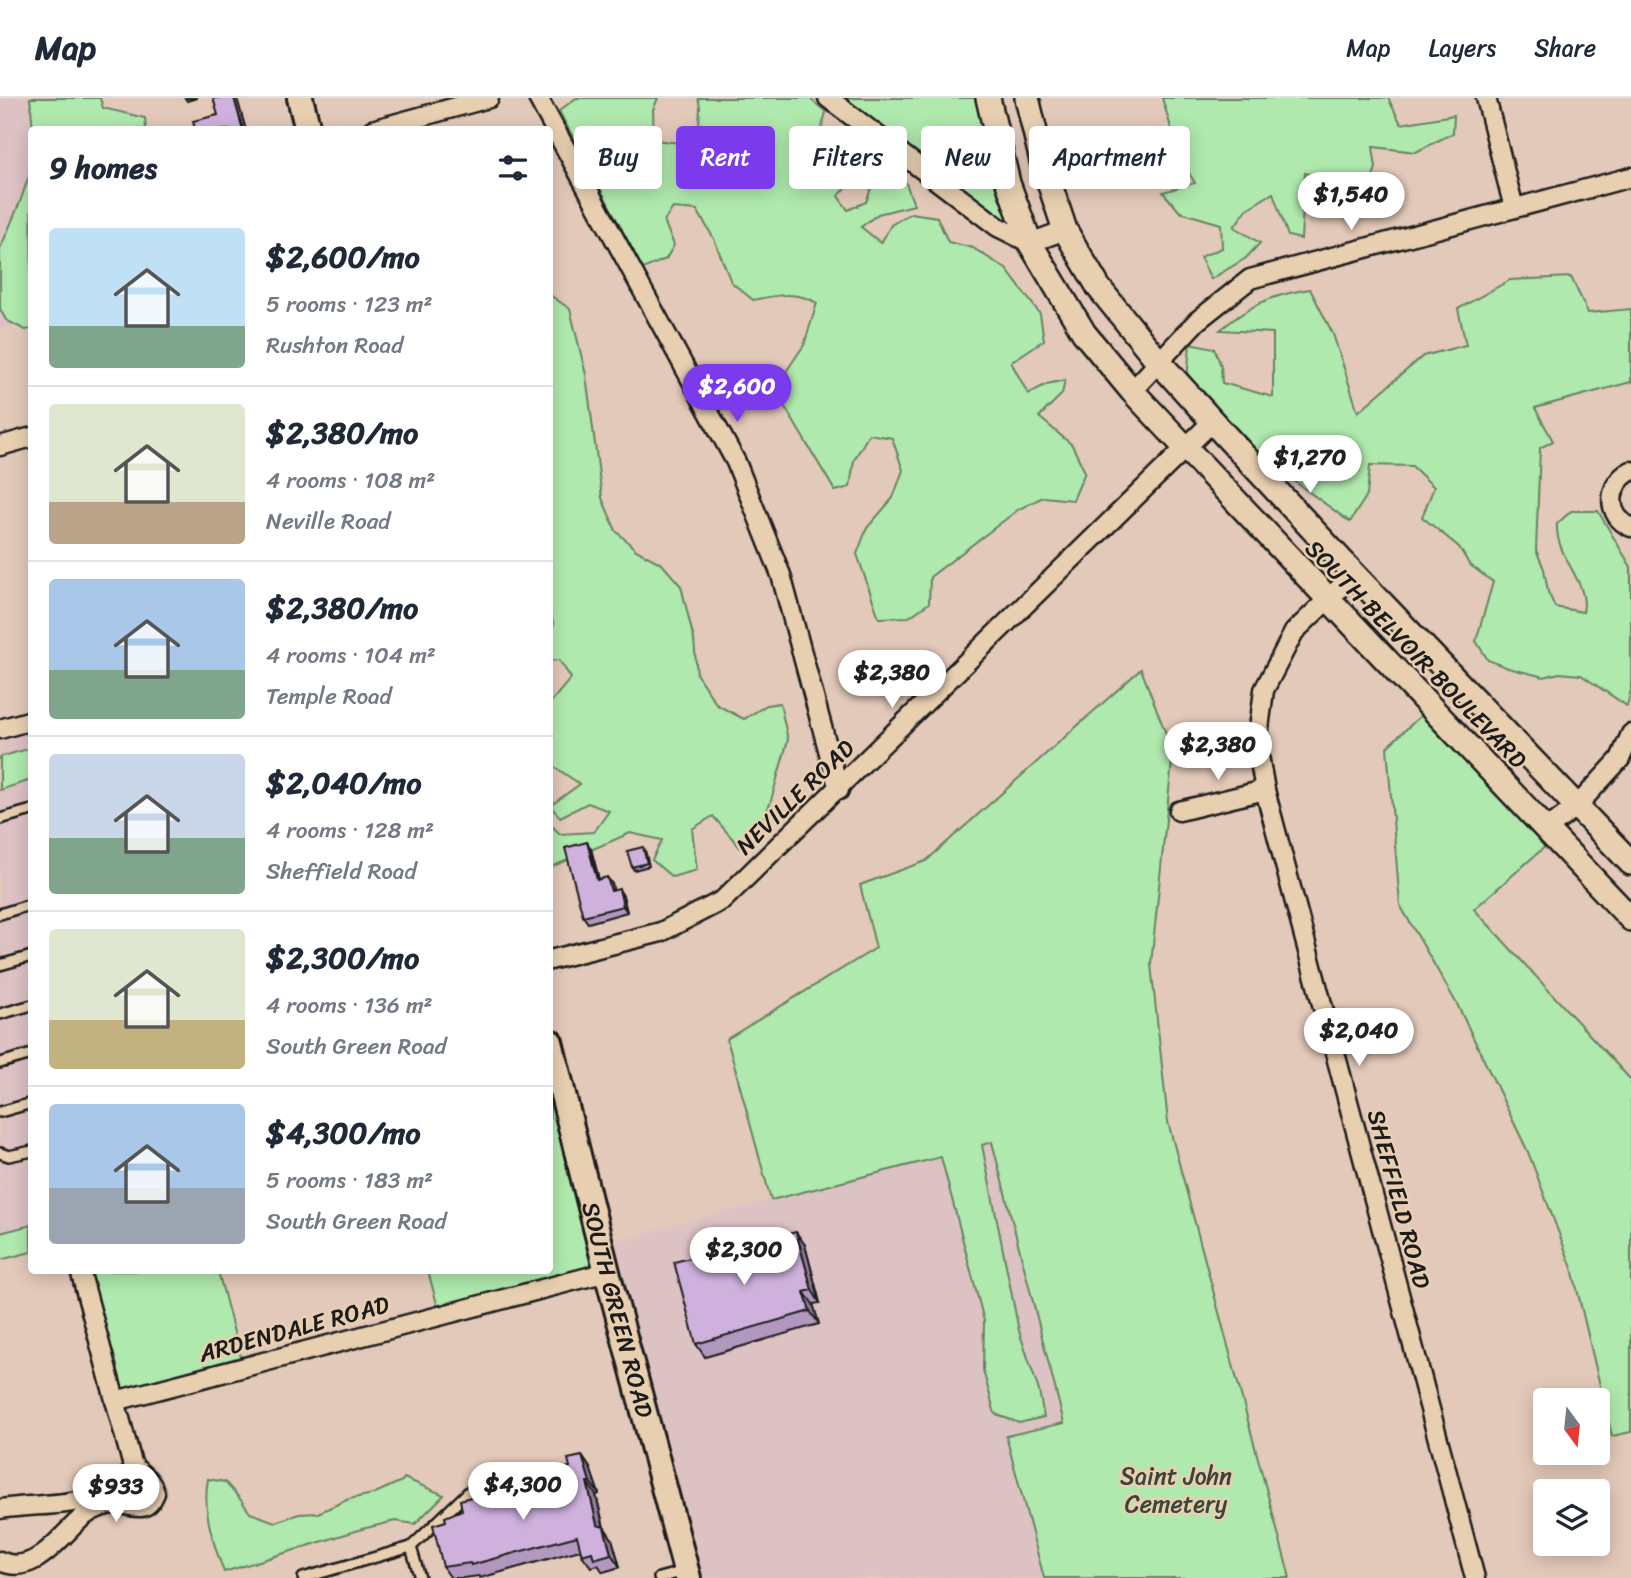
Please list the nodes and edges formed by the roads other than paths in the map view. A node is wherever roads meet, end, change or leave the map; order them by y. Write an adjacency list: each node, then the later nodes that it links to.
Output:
1 (300, 98): 8 (main road)
2 (489, 98): 9 (street)
3 (538, 98): 27 (street)
4 (828, 98): 13 (street)
5 (988, 98): 13 (street, SOUTH BELVOIR BOULEVARD)
6 (1027, 98): 12 (street, SOUTH BELVOIR BOULEVARD)
7 (1486, 98): 11 (street)
8 (307, 126)
9 (387, 126)
10 (1631, 177): 11 (street)
11 (1514, 208): 14 (street)
12 (1065, 230): 13 (street); 14 (street, SOUTH BELVOIR BOULEVARD)
13 (1030, 243): 15 (street, SOUTH BELVOIR BOULEVARD)
14 (1158, 361): 15 (street); 16 (street, SOUTH BELVOIR BOULEVARD)
15 (1132, 391): 19 (street, SOUTH BELVOIR BOULEVARD)
16 (1213, 421): 19 (street, NEVILLE ROAD); 22 (street, SOUTH BELVOIR BOULEVARD)
17 (28, 438): 18 (street)
18 (0, 446)
19 (1186, 447): 23 (street, SOUTH BELVOIR BOULEVARD); 27 (street, NEVILLE ROAD)
20 (1631, 471): 21 (street)
21 (1631, 527)
22 (1354, 574): 23 (street, SHEFFIELD ROAD); 29 (street, SOUTH BELVOIR BOULEVARD)
23 (1327, 600): 28 (street, SHEFFIELD ROAD); 33 (street, SOUTH BELVOIR BOULEVARD)
24 (28, 721): 25 (street)
25 (0, 729)
26 (1631, 734): 29 (street)
27 (839, 790): 39 (street, NEVILLE ROAD)
28 (1265, 790): 31 (street); 62 (street, SHEFFIELD ROAD)
29 (1577, 806): 33 (street); 34 (street, SOUTH BELVOIR BOULEVARD)
30 (28, 811): 32 (lane)
31 (1179, 811)
32 (0, 819)
33 (1547, 830): 37 (street, SOUTH BELVOIR BOULEVARD)
34 (1631, 863)
35 (28, 905): 36 (lane)
36 (0, 914)
37 (1631, 919)
38 (28, 957): 40 (lane)
39 (553, 959)
40 (0, 965)
41 (28, 1006): 42 (lane)
42 (0, 1014)
43 (553, 1054): 50 (main road, SOUTH GREEN ROAD)
44 (28, 1055): 45 (lane)
45 (0, 1063)
46 (28, 1104): 47 (lane)
47 (0, 1112)
48 (28, 1152): 49 (lane)
49 (0, 1153)
50 (607, 1272): 52 (street, ARDENDALE ROAD); 58 (main road, SOUTH GREEN ROAD)
51 (81, 1274): 52 (street)
52 (115, 1401): 53 (street)
53 (135, 1469): 55 (street); 57 (street)
54 (484, 1478): 56 (lane)
55 (0, 1509)
56 (411, 1546): 59 (lane); 60 (lane)
57 (0, 1561)
58 (687, 1574): 61 (lane)
59 (303, 1578)
60 (420, 1578)
61 (659, 1578)
62 (1475, 1578)

